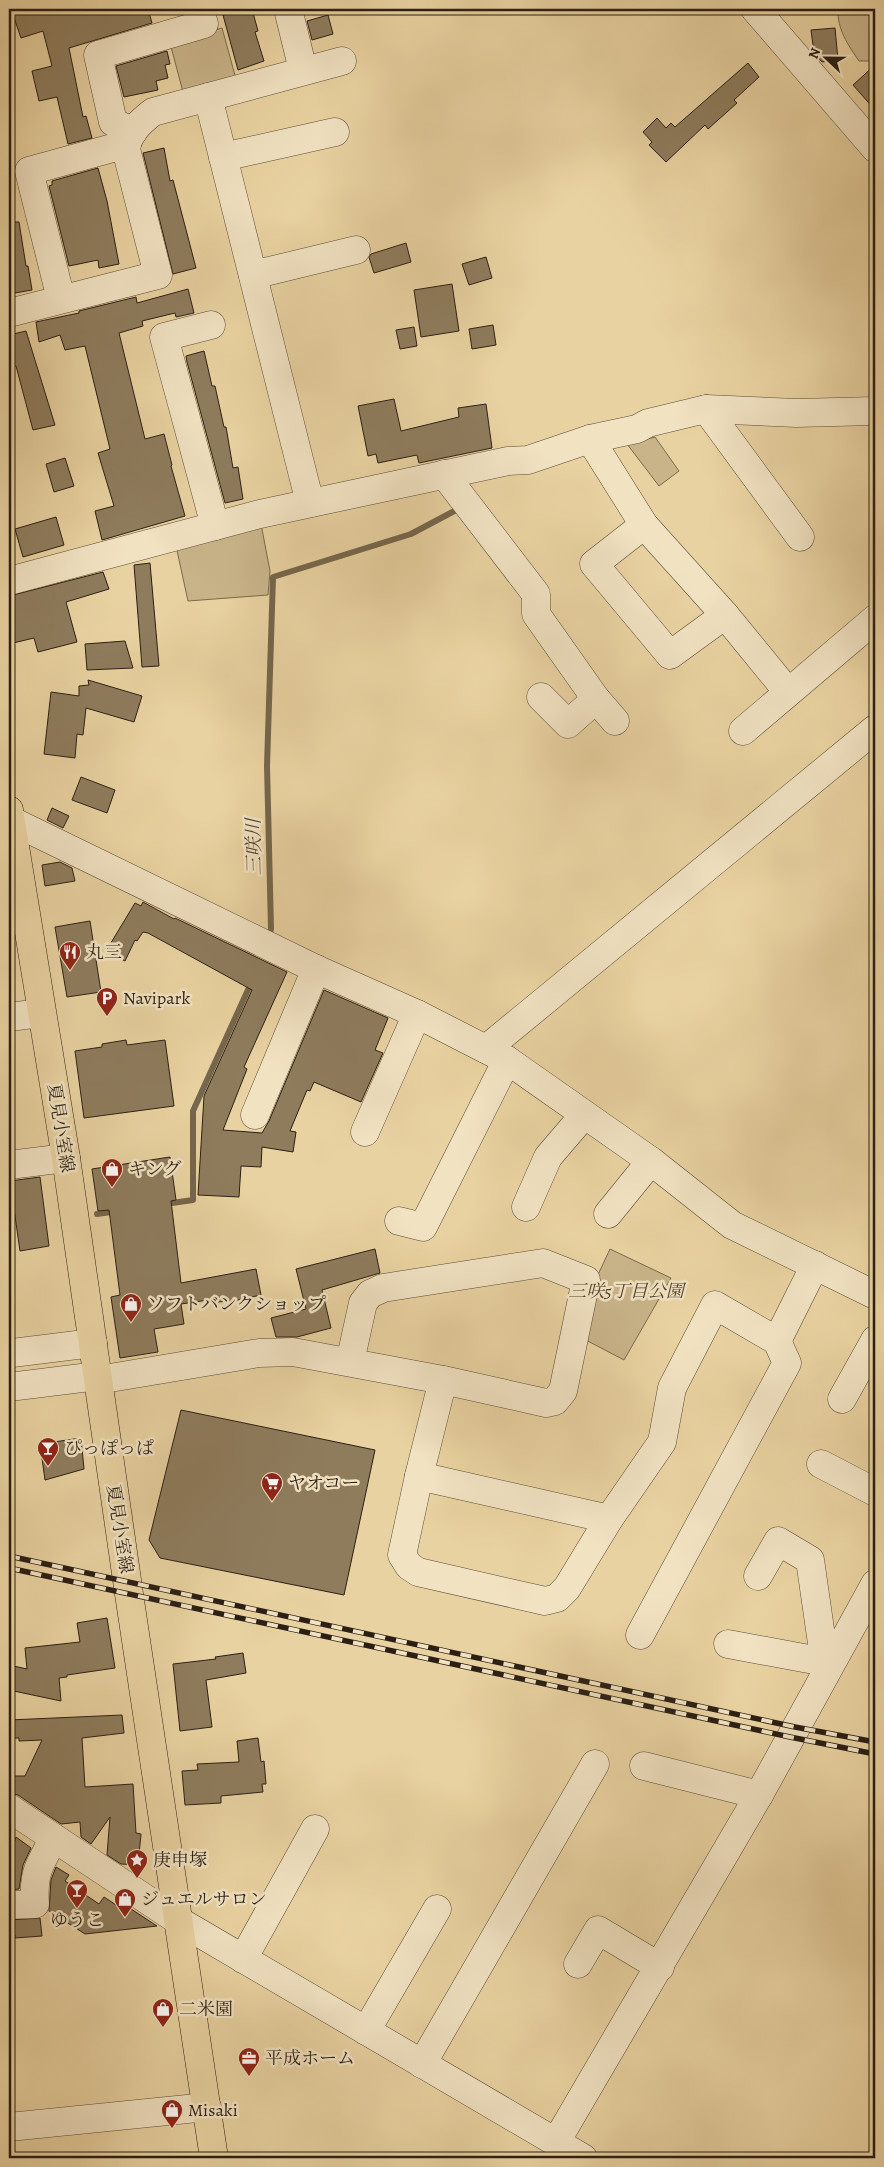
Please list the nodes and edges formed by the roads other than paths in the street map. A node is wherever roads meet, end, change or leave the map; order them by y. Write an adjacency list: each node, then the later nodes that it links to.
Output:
1 (200, 9): 8 (street)
2 (288, 9): 5 (street)
3 (755, 9): 9 (street)
4 (342, 61): 5 (street)
5 (303, 70): 6 (street)
6 (208, 97): 8 (street); 10 (street)
7 (335, 132): 10 (street)
8 (130, 138): 13 (street); 13 (street)
9 (875, 148)
10 (224, 157): 12 (street)
11 (356, 250): 12 (street)
12 (253, 275): 20 (street)
13 (61, 299): 14 (street)
14 (9, 313)
15 (211, 325): 22 (street)
16 (706, 409): 17 (street); 18 (street); 23 (street)
17 (875, 411)
18 (590, 439): 19 (street); 21 (street)
19 (444, 474): 20 (street); 29 (street)
20 (310, 503): 22 (street)
21 (644, 525): 25 (street); 25 (street)
22 (215, 526): 24 (street)
23 (800, 537)
24 (9, 581)
25 (725, 615): 27 (street)
26 (875, 619): 27 (street)
27 (788, 692): 32 (street)
28 (541, 697): 29 (street)
29 (596, 699): 30 (street)
30 (615, 721)
31 (875, 729): 38 (street)
32 (743, 731)
33 (10, 815): 34 (street); 35 (main road, 夏見小室線)
34 (316, 968): 36 (street); 39 (street)
35 (41, 1013): 37 (street); 42 (main road, 夏見小室線)
36 (416, 1014): 38 (street); 41 (street)
37 (9, 1017)
38 (496, 1055): 40 (street); 47 (street)
39 (255, 1115)
40 (584, 1115): 43 (street); 45 (street)
41 (365, 1132)
42 (66, 1158): 44 (street); 52 (main road, 夏見小室線)
43 (651, 1160): 46 (street); 48 (street)
44 (9, 1165)
45 (526, 1207)
46 (608, 1214)
47 (399, 1221)
48 (815, 1265): 49 (street); 50 (street)
49 (875, 1295)
50 (777, 1340): 62 (street); 65 (street)
51 (875, 1340): 58 (street)
52 (93, 1343): 53 (street); 55 (main road, 夏見小室線)
53 (12, 1353)
54 (350, 1362): 55 (street); 56 (street); 56 (street)
55 (98, 1378): 57 (street); 76 (main road, 夏見小室線)
56 (443, 1380): 60 (street)
57 (9, 1387)
58 (842, 1399)
59 (821, 1464): 61 (street)
60 (419, 1476): 62 (street); 62 (street)
61 (875, 1492)
62 (610, 1519)
63 (758, 1576): 67 (street)
64 (875, 1584): 67 (street)
65 (640, 1635)
66 (728, 1644): 67 (street)
67 (826, 1667): 70 (street)
68 (595, 1764): 81 (street)
69 (644, 1766): 70 (street)
70 (759, 1795): 79 (street)
71 (9, 1808): 73 (street)
72 (315, 1829): 77 (street)
73 (54, 1838): 74 (street); 76 (street)
74 (10, 1905)
75 (437, 1909): 80 (street)
76 (179, 1921): 77 (street); 82 (main road, 夏見小室線)
77 (243, 1959): 80 (street)
78 (578, 1964): 79 (street)
79 (660, 1967): 84 (street)
80 (366, 2031): 81 (street)
81 (422, 2064): 84 (street)
82 (207, 2107): 83 (street); 85 (main road, 夏見小室線)
83 (9, 2127)
84 (556, 2142): 86 (street)
85 (214, 2158)
86 (584, 2158)

